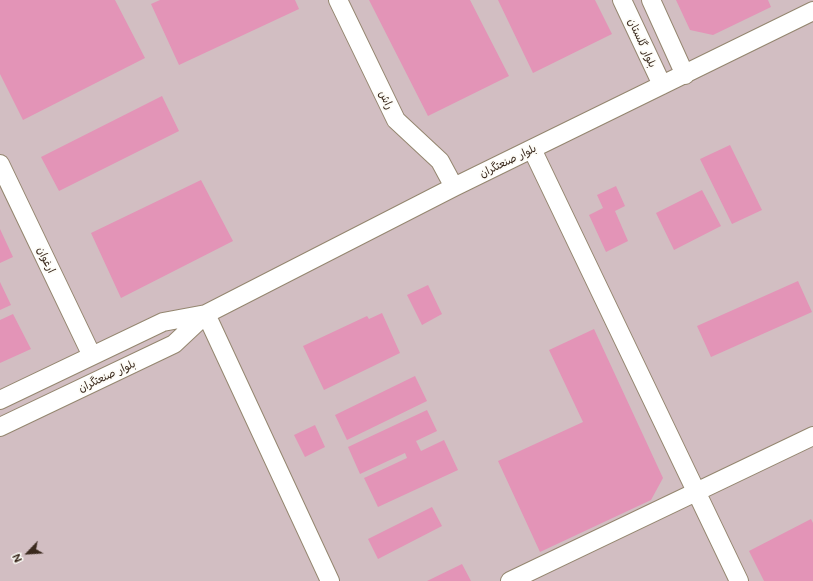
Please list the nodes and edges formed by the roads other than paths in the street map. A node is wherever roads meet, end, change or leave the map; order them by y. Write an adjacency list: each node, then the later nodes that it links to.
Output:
1 (338, 0): 9 (street, راش)
2 (622, 0): 6 (street, بلوار گلستان)
3 (651, 0): 5 (street)
4 (813, 11): 5 (street, بلوار صنعتگران)
5 (685, 75): 6 (street, بلوار صنعتگران)
6 (662, 85): 7 (street, بلوار صنعتگران)
7 (532, 149): 9 (street, بلوار صنعتگران); 15 (street)
8 (0, 164): 11 (street, ارغوان)
9 (454, 187): 10 (street, بلوار صنعتگران)
10 (206, 314): 11 (street, بلوار صنعتگران); 13 (street, بلوار صنعتگران); 16 (street)
11 (92, 356): 12 (street, بلوار صنعتگران)
12 (0, 400)
13 (0, 427)
14 (813, 436): 15 (street)
15 (695, 492): 17 (street); 18 (street)
16 (330, 581)
17 (510, 581)
18 (738, 581)

